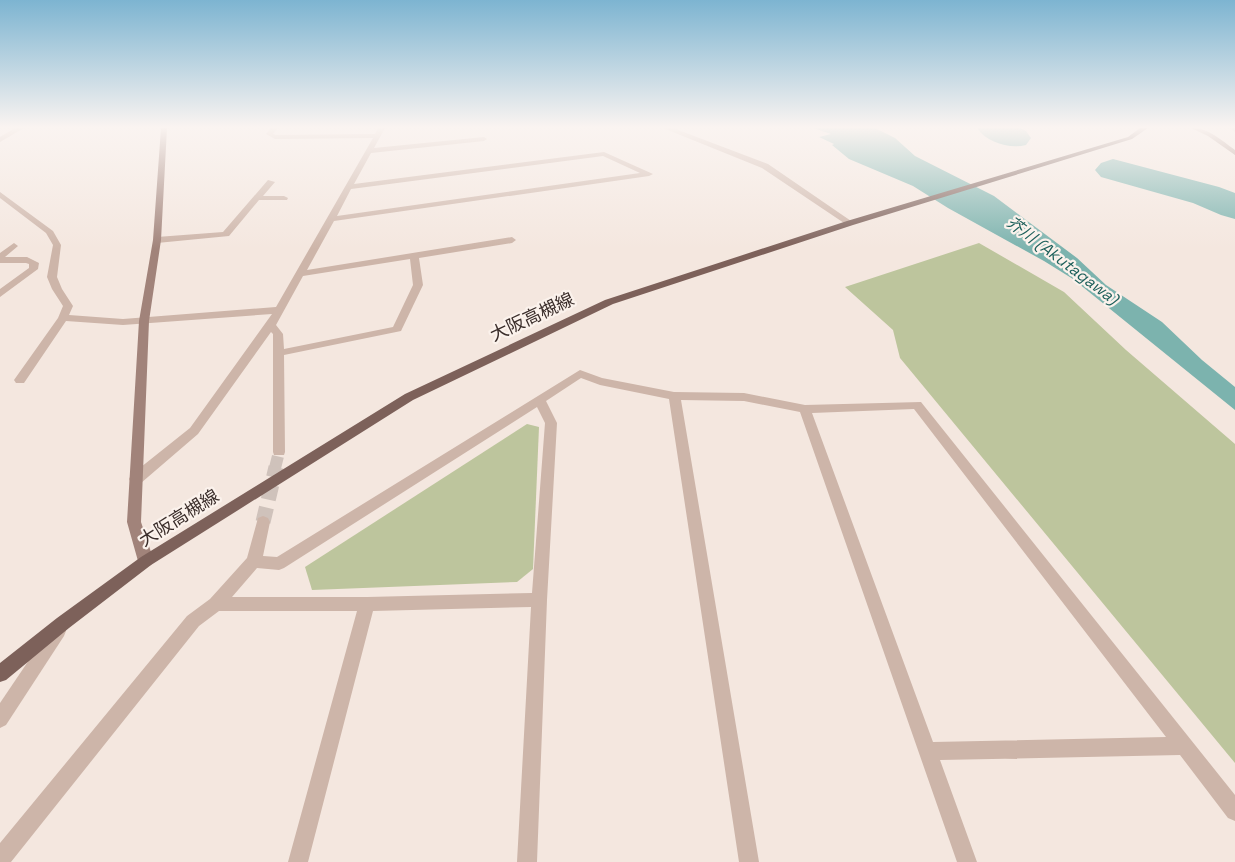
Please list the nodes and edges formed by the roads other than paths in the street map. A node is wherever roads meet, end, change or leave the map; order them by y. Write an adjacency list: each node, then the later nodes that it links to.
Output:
1 (161, 168): 14 (street)
2 (360, 168): 8 (street)
3 (494, 168): 8 (street)
4 (636, 168): 12 (street)
5 (769, 168): 13 (street)
6 (1030, 168): 13 (main road, 大阪高槻線)
7 (271, 182): 10 (street)
8 (350, 187): 12 (street)
9 (0, 194): 22 (street)
10 (256, 198): 11 (street); 14 (street)
11 (284, 198)
12 (332, 218): 19 (street)
13 (850, 222): 33 (main road, 大阪高槻線)
14 (157, 240): 23 (street)
15 (512, 240): 17 (street)
16 (14, 246): 18 (street)
17 (414, 256): 19 (street); 25 (street)
18 (0, 258): 20 (street)
19 (300, 274): 21 (street)
20 (0, 294)
21 (280, 310): 23 (street); 24 (street)
22 (63, 318): 23 (street); 26 (street)
23 (144, 321): 31 (street)
24 (272, 325): 25 (street); 31 (street)
25 (278, 354): 30 (street)
26 (20, 380)
27 (674, 396): 28 (street); 29 (street); 47 (street)
28 (540, 400): 34 (street); 35 (street)
29 (805, 409): 41 (street); 42 (street)
30 (279, 452)
31 (136, 479): 33 (street)
32 (263, 522): 34 (street)
33 (146, 561): 38 (main road, 大阪高槻線)
34 (254, 561): 36 (street)
35 (539, 600): 37 (street); 46 (street)
36 (216, 604): 37 (street); 44 (street)
37 (367, 604): 45 (street)
38 (63, 623): 39 (main road, 大阪高槻線); 40 (street)
39 (0, 674)
40 (0, 719)
41 (1184, 746): 42 (street); 43 (street)
42 (927, 751): 48 (street)
43 (1235, 811)
44 (0, 859)
45 (298, 862)
46 (527, 862)
47 (749, 862)
48 (967, 862)

